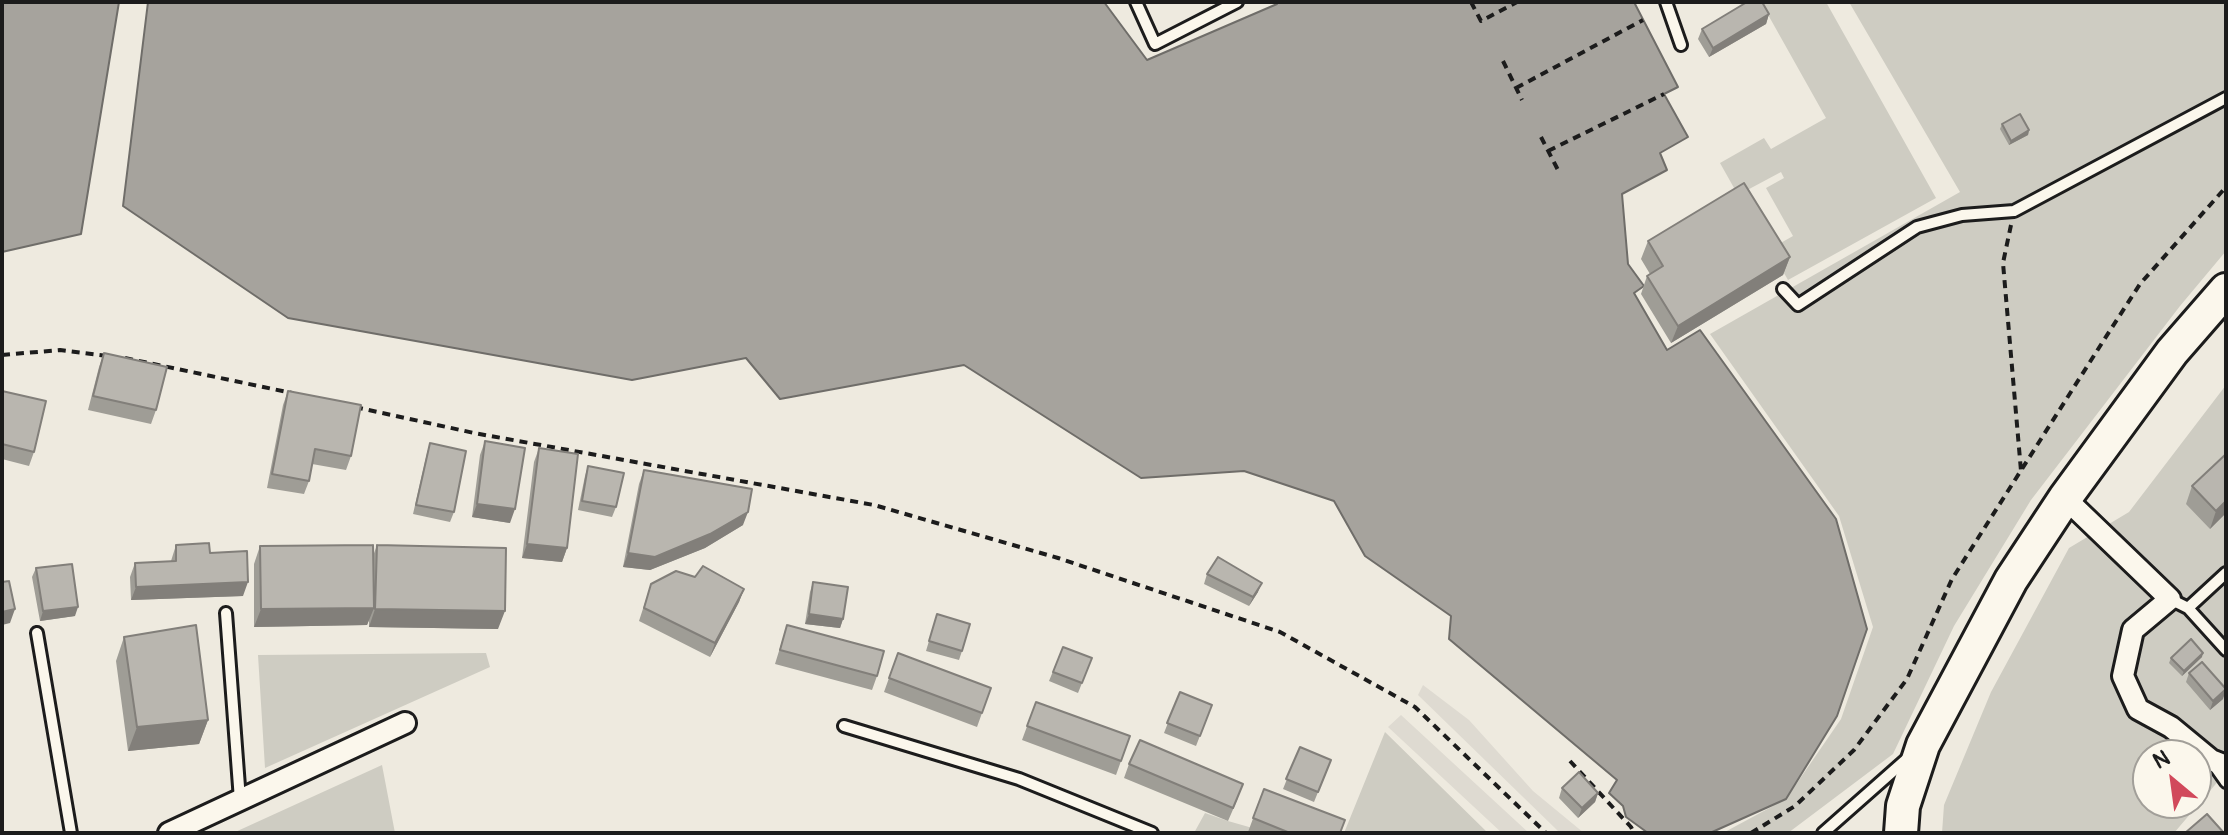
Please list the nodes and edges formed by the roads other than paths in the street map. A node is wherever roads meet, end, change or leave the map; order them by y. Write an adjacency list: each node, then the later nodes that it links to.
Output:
1 (1136, 2): 2 (lane)
2 (1237, 2)
3 (1666, 2): 4 (lane)
4 (1681, 45)
5 (2226, 98): 6 (lane)
6 (1783, 289)
7 (2226, 290): 8 (main road)
8 (2065, 498): 10 (street); 16 (main road)
9 (2226, 573): 10 (lane)
10 (2179, 604): 13 (lane); 17 (street)
11 (226, 613): 19 (lane)
12 (37, 633): 20 (lane)
13 (2226, 650)
14 (405, 723): 19 (street)
15 (844, 726): 22 (lane)
16 (1923, 745): 23 (lane); 24 (main road)
17 (2218, 763): 18 (lane)
18 (2226, 782)
19 (240, 800): 21 (street)
20 (71, 833)
21 (169, 833)
22 (1152, 833)
23 (1823, 833)
24 (1901, 833)

